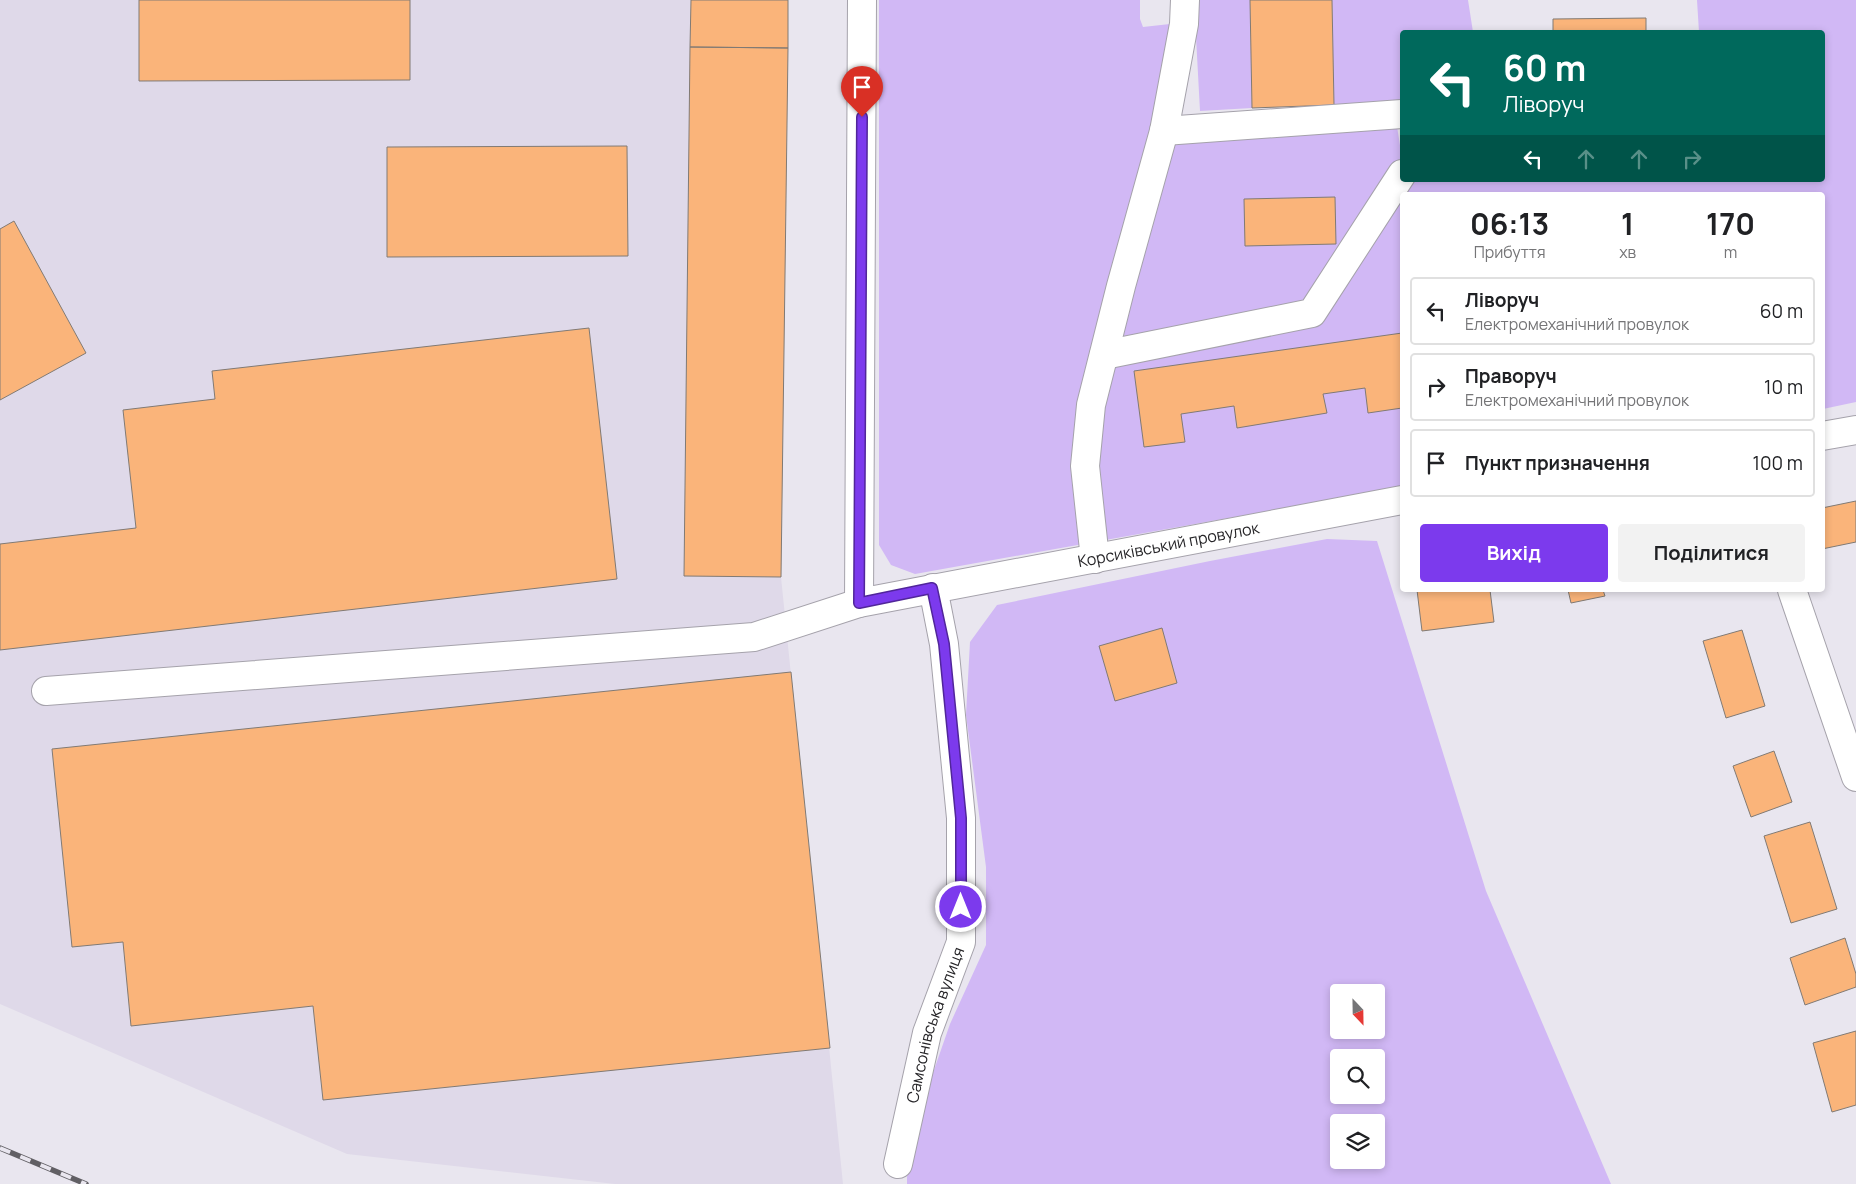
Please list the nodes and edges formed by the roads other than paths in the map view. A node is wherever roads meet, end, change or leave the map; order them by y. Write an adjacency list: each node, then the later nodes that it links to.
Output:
1 (862, 0): 13 (street)
2 (1185, 0): 4 (street)
3 (1400, 114): 4 (street)
4 (1164, 131): 6 (street)
5 (1400, 177): 6 (street)
6 (1104, 355): 10 (street)
7 (1856, 430): 8 (street)
8 (1825, 435)
9 (1400, 500): 10 (street, Корсиківський провулок)
10 (1095, 559): 11 (street, Корсиківський провулок)
11 (932, 588): 13 (street, Корсиківський провулок); 16 (street, Самсонівська вулиця)
12 (1793, 592): 15 (street)
13 (859, 603): 14 (street, Корсиківський провулок)
14 (46, 691)
15 (1856, 777)
16 (898, 1164)

